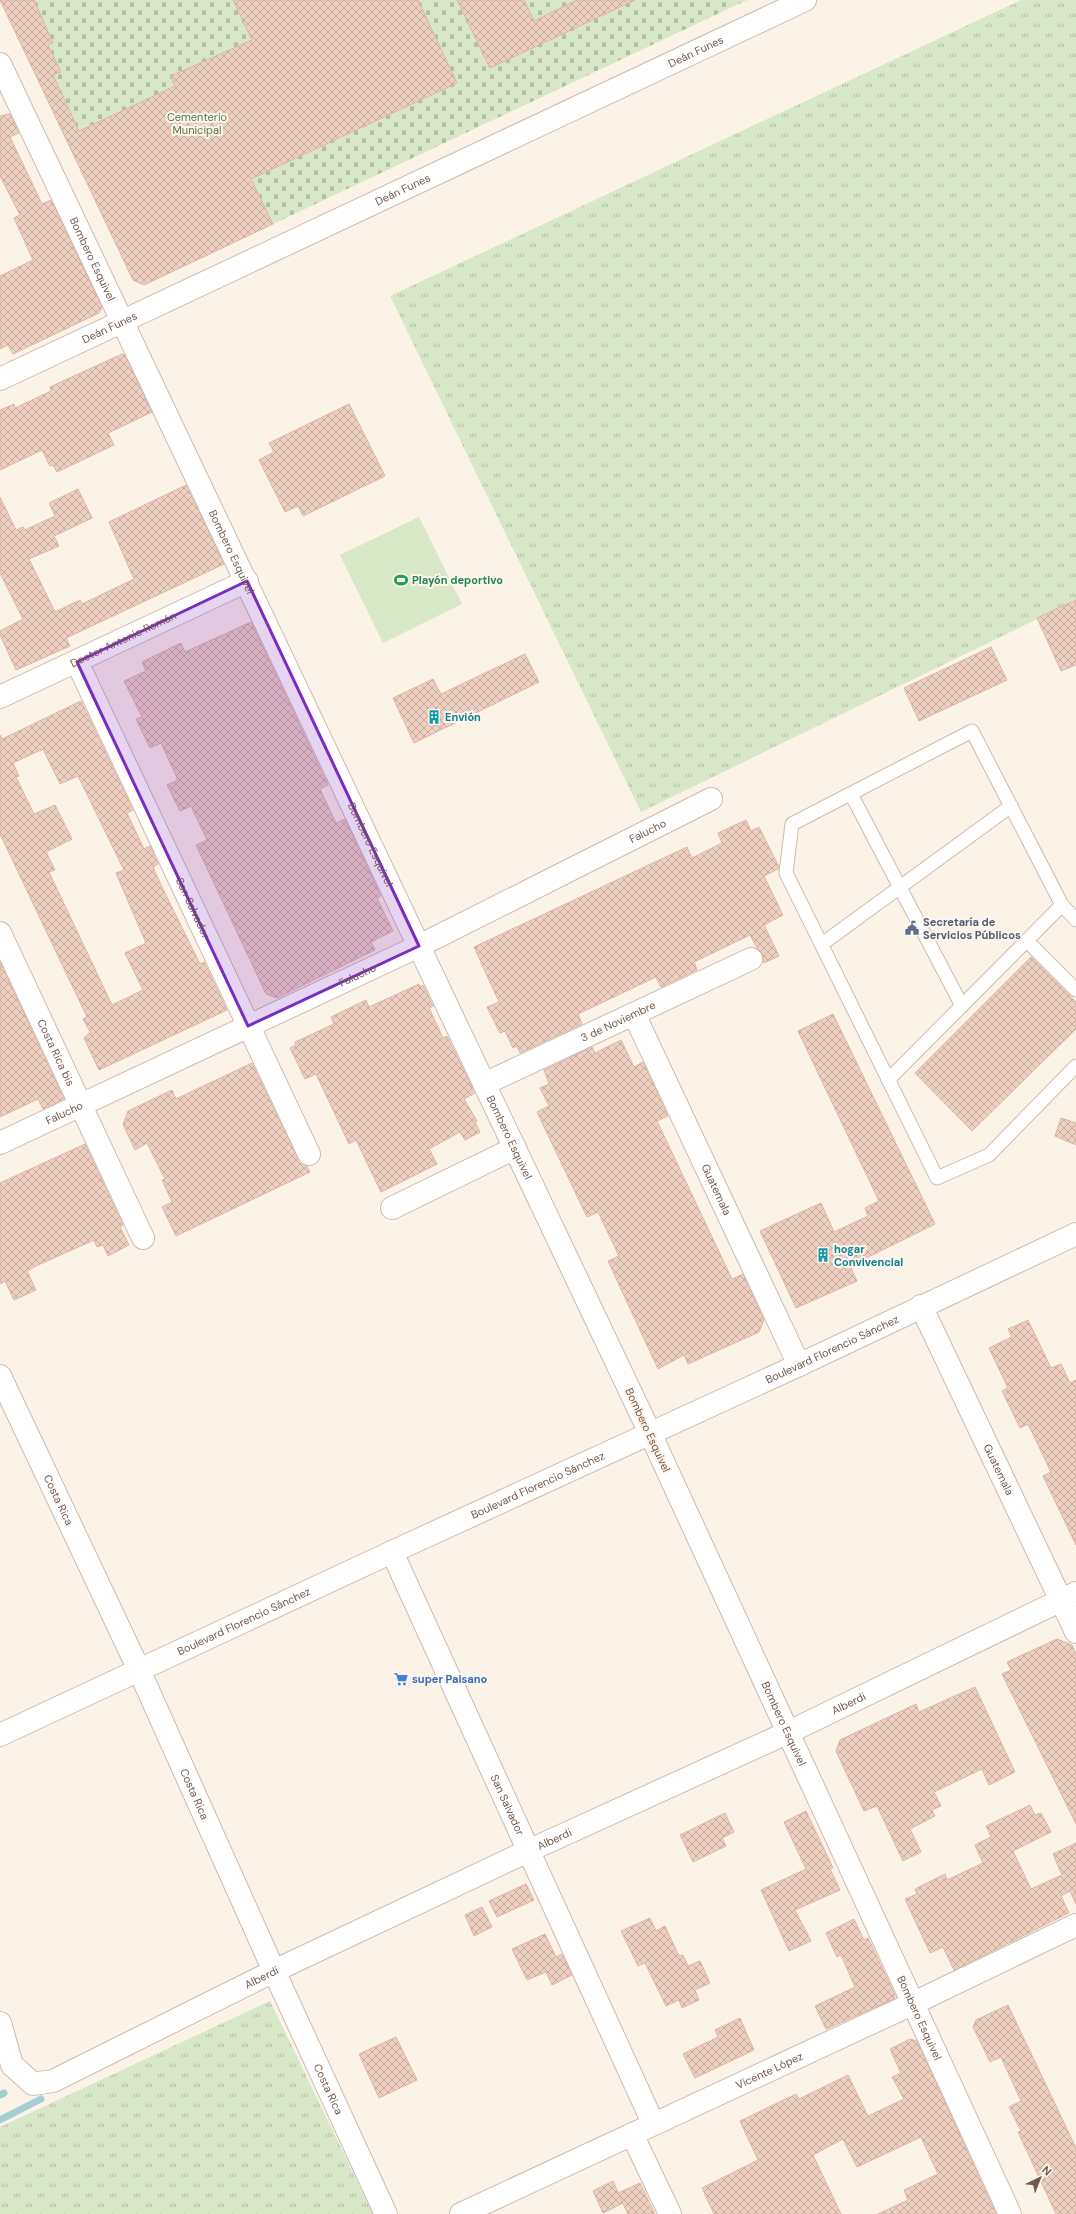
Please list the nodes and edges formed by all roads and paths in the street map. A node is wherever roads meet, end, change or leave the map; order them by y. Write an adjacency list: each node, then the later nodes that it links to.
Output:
1 (805, 0): 3 (street, Deán Funes)
2 (3, 77): 3 (street, Bombero Esquivel)
3 (123, 320): 4 (street, Deán Funes); 5 (street, Bombero Esquivel)
4 (0, 379)
5 (246, 581): 6 (street, Doctor Antonio Román); 17 (street, Bombero Esquivel)
6 (77, 662): 7 (street, Doctor Antonio Román); 22 (street, San Salvador)
7 (0, 697)
8 (851, 794): 10 (lane); 11 (lane); 16 (lane)
9 (711, 799): 17 (street, Falucho)
10 (1011, 806): 11 (lane); 12 (lane)
11 (900, 887): 16 (lane); 20 (lane)
12 (1062, 905): 13 (lane); 15 (lane)
13 (1076, 920)
14 (0, 933): 26 (street, Costa Rica bis)
15 (1027, 941): 19 (lane); 20 (lane)
16 (822, 944): 24 (lane)
17 (419, 946): 22 (street, Falucho); 25 (street, Bombero Esquivel)
18 (751, 959): 21 (street, 3 de Noviembre)
19 (1076, 990)
20 (962, 1006): 24 (lane)
21 (634, 1014): 25 (street, 3 de Noviembre); 34 (street, Guatemala)
22 (248, 1026): 26 (street, Falucho); 29 (street, San Salvador)
23 (1076, 1066): 24 (lane)
24 (888, 1080)
25 (484, 1084): 28 (street, Bombero Esquivel)
26 (81, 1105): 27 (street, Falucho); 32 (street, Costa Rica bis)
27 (0, 1143)
28 (515, 1148): 30 (street); 36 (street, Bombero Esquivel)
29 (308, 1154)
30 (392, 1208)
31 (1076, 1234): 33 (street, Boulevard Florencio Sánchez)
32 (143, 1238)
33 (921, 1306): 34 (street, Boulevard Florencio Sánchez); 38 (street, Guatemala)
34 (799, 1365): 36 (street, Boulevard Florencio Sánchez)
35 (0, 1376): 40 (street, Costa Rica)
36 (650, 1433): 37 (street, Boulevard Florencio Sánchez); 41 (street, Bombero Esquivel)
37 (392, 1552): 40 (street, Boulevard Florencio Sánchez); 43 (street, San Salvador)
38 (1068, 1597): 39 (street, Guatemala); 41 (street, Alberdi)
39 (1076, 1632)
40 (139, 1670): 42 (street, Boulevard Florencio Sánchez); 45 (street, Costa Rica)
41 (789, 1732): 43 (street, Alberdi); 46 (street, Bombero Esquivel)
42 (0, 1735)
43 (528, 1851): 45 (street, Alberdi); 48 (street, San Salvador)
44 (1076, 1925): 46 (street, Vicente López)
45 (274, 1971): 47 (street, Alberdi); 50 (street, Costa Rica)
46 (914, 2003): 48 (street, Vicente López); 53 (street, Bombero Esquivel)
47 (0, 2023)
48 (653, 2123): 49 (street, Vicente López)
49 (632, 2134): 51 (street, Vicente López); 52 (street)
50 (386, 2214)
51 (461, 2214)
52 (670, 2214)
53 (1010, 2214)

